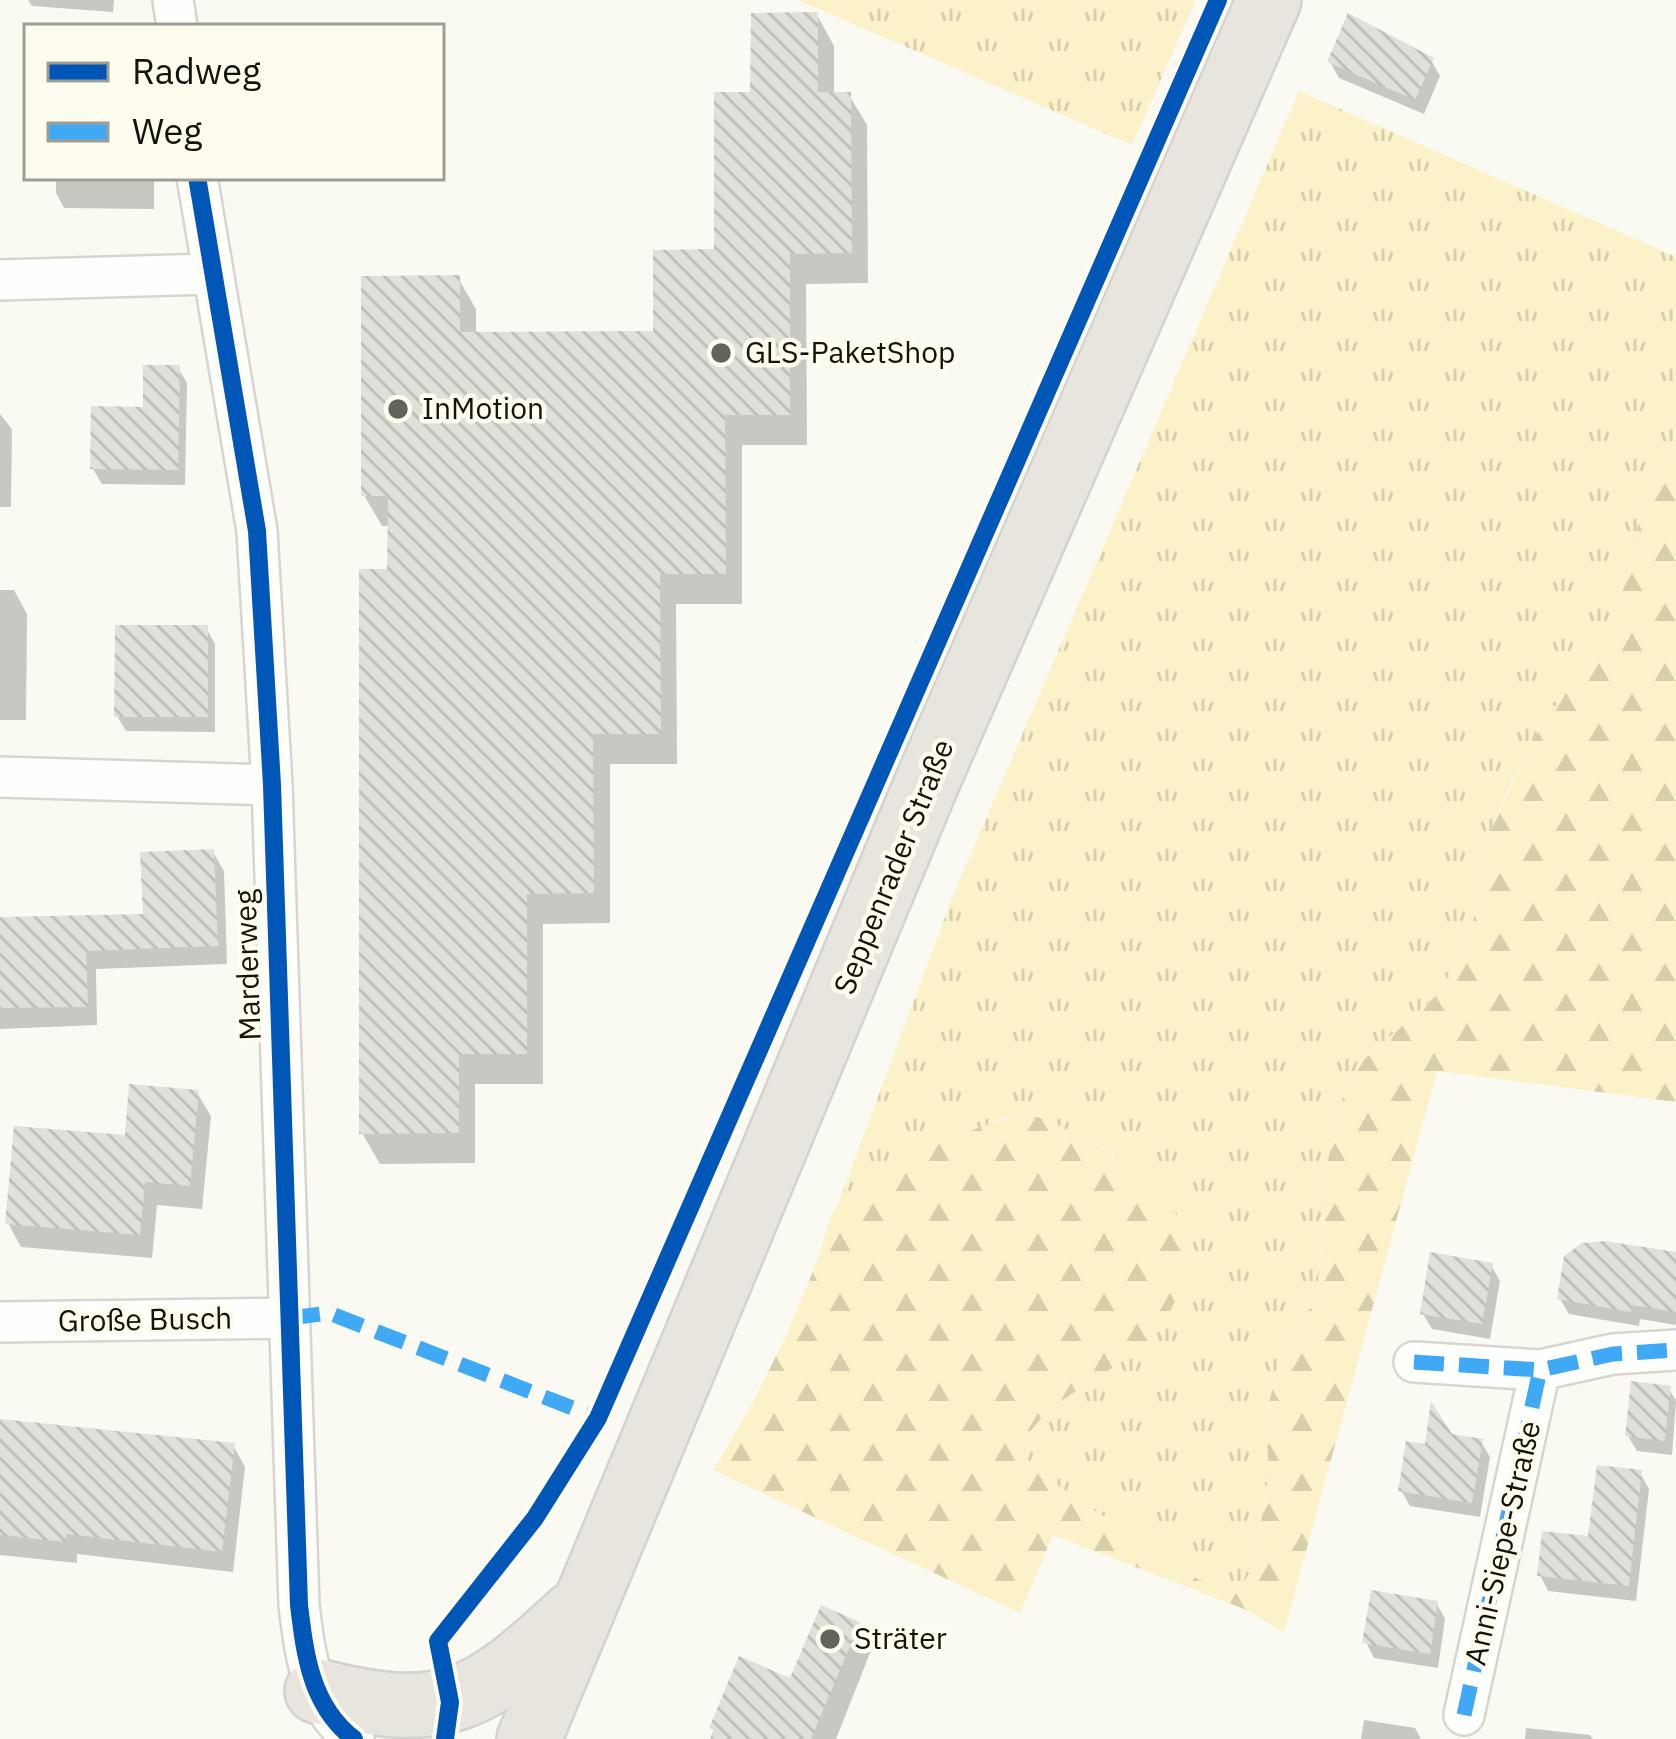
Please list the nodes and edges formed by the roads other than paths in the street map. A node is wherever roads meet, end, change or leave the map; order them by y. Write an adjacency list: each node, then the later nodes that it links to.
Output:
1 (1269, 0): 12 (main road, Seppenrader Straße)
2 (197, 180): 3 (street, Marderweg)
3 (210, 274): 4 (street); 6 (street, Marderweg)
4 (0, 280)
5 (0, 777): 6 (street)
6 (272, 785): 7 (street, Marderweg)
7 (290, 1318): 8 (street, Große Busch); 13 (street, Marderweg)
8 (0, 1322)
9 (1676, 1350): 11 (street)
10 (1414, 1362): 11 (street)
11 (1540, 1370): 14 (street, Anni-Siepe-Straße)
12 (587, 1600): 13 (main road); 15 (main road, Seppenrader Straße)
13 (336, 1715)
14 (1464, 1715)
15 (530, 1739)

